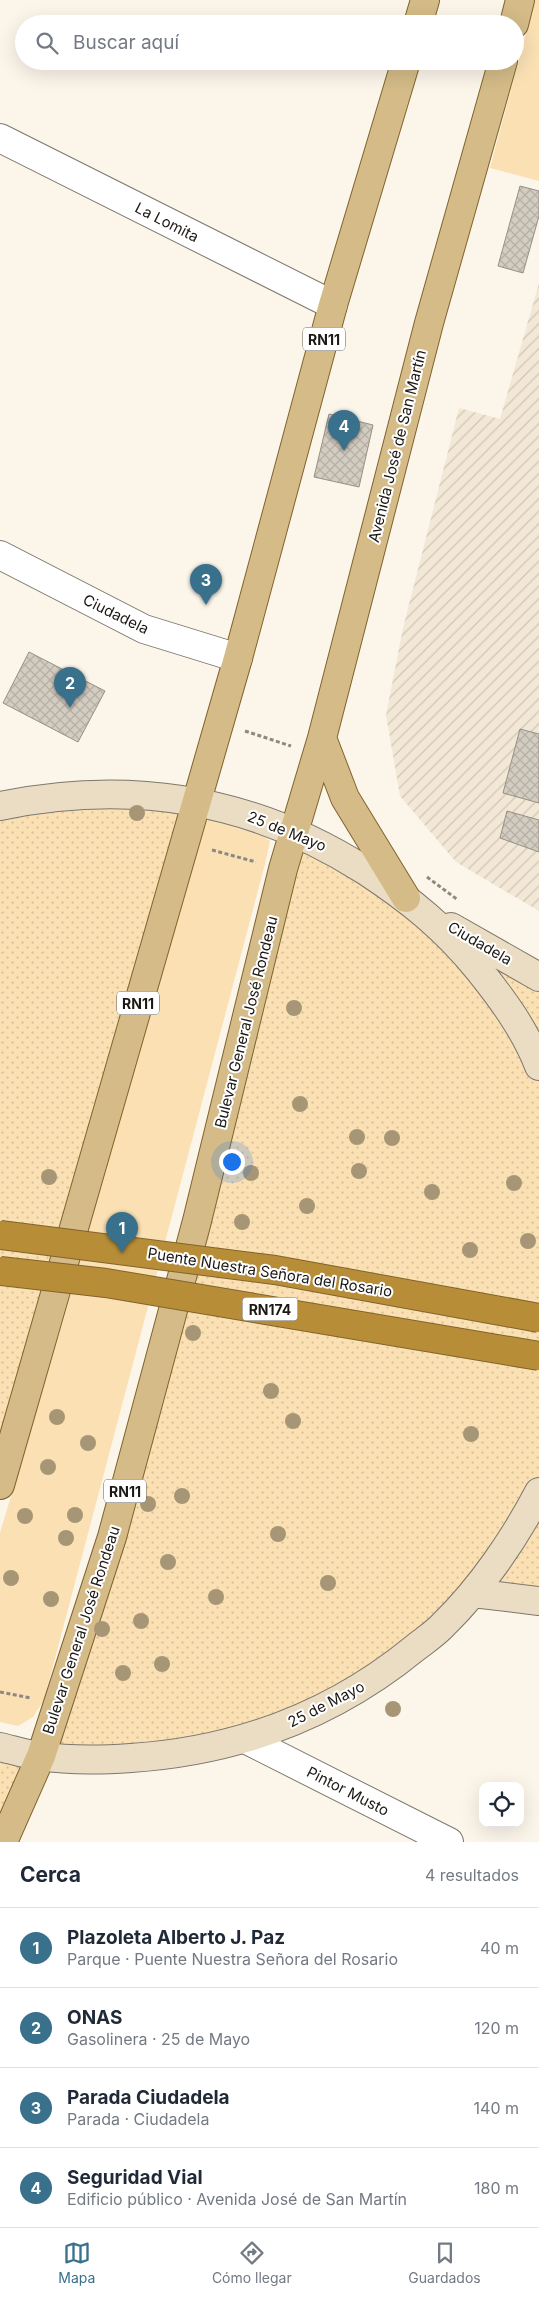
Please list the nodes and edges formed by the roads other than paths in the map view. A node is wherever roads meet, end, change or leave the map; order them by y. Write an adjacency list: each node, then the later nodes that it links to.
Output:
1 (425, 0): 3 (main road)
2 (520, 0): 4 (main road)
3 (421, 15)
4 (516, 15)
5 (403, 70): 8 (main road, RN11)
6 (500, 70): 11 (main road, Avenida José de San Martín / RN11)
7 (0, 138): 8 (street, La Lomita)
8 (333, 305): 10 (main road, RN11)
9 (0, 555): 10 (street, Ciudadela)
10 (238, 658): 12 (main road, RN11)
11 (322, 738): 14 (main road, Avenida José de San Martín / RN11); 15 (main road)
12 (195, 801): 13 (main road, 25 de Mayo); 14 (main road, 25 de Mayo); 22 (main road, RN11)
13 (0, 806)
14 (295, 832): 15 (main road, 25 de Mayo); 28 (main road, Bulevar General José Rondeau / RN11)
15 (413, 904): 16 (main road, Ciudadela); 17 (main road, 25 de Mayo)
16 (539, 977)
17 (539, 1066)
18 (0, 1235): 20 (highway, Puente Nuestra Señora del Rosario, bridge)
19 (0, 1271): 21 (highway, RN174, bridge)
20 (539, 1318)
21 (539, 1356)
22 (0, 1485)
23 (539, 1492): 24 (main road, 25 de Mayo)
24 (473, 1593): 25 (main road); 26 (main road, 25 de Mayo)
25 (539, 1601)
26 (247, 1740): 28 (main road, 25 de Mayo); 30 (street, Pintor Musto)
27 (0, 1747): 28 (main road, 25 de Mayo)
28 (40, 1756): 29 (main road, Bulevar General José Rondeau)
29 (3, 1842)
30 (449, 1842)

